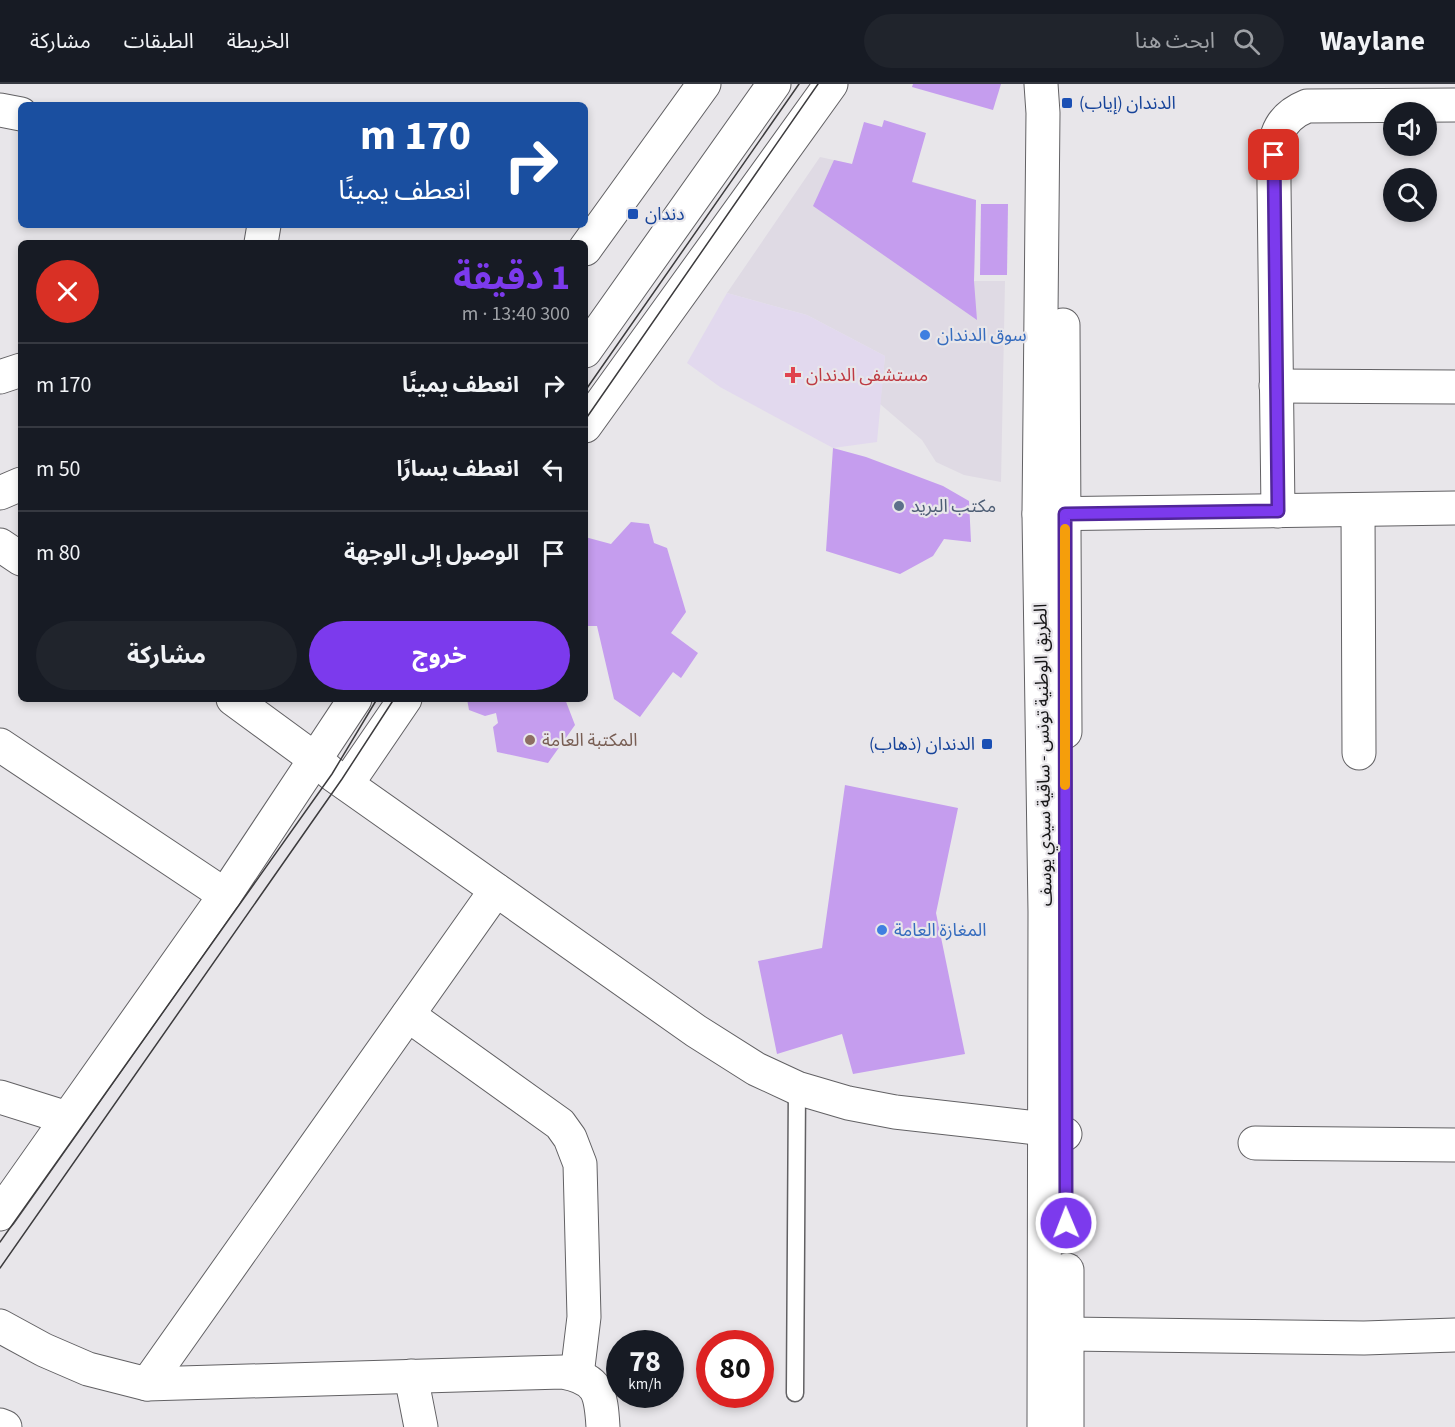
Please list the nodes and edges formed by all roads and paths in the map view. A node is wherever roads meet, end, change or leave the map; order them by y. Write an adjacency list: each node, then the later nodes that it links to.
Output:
1 (704, 84): 9 (main road)
2 (774, 84): 10 (main road)
3 (831, 84): 15 (main road)
4 (1041, 84): 21 (main road, الطريق الوطنية تونس - ساقية سيدي يوسف)
5 (1061, 84): 21 (main road, الطريق الوطنية تونس - ساقية سيدي يوسف)
6 (1455, 105): 13 (main road)
7 (0, 110): 8 (main road)
8 (18, 113)
9 (585, 235)
10 (588, 347)
11 (18, 371): 12 (main road)
12 (0, 377)
13 (1276, 386): 14 (main road); 20 (main road)
14 (1455, 387)
15 (588, 422)
16 (18, 485): 17 (main road)
17 (0, 493)
18 (1455, 508): 19 (main road)
19 (1358, 510): 20 (main road); 28 (main road)
20 (1278, 511): 21 (main road)
21 (1052, 514): 37 (main road, الطريق الوطنية تونس - ساقية سيدي يوسف)
22 (0, 545): 23 (main road)
23 (18, 556)
24 (237, 702): 29 (main road)
25 (353, 702): 29 (main road)
26 (403, 702): 30 (main road)
27 (0, 745): 32 (main road)
28 (1359, 753)
29 (315, 759): 30 (main road); 32 (main road)
30 (347, 784): 31 (main road)
31 (496, 890): 33 (main road); 34 (main road)
32 (225, 895): 36 (main road)
33 (408, 1015): 44 (main road); 46 (main road)
34 (797, 1088): 37 (main road); 47 (lane)
35 (0, 1097): 36 (main road)
36 (67, 1118): 40 (main road)
37 (1055, 1131): 42 (main road, الطريق الوطنية تونس - ساقية سيدي يوسف)
38 (1255, 1143): 39 (main road)
39 (1455, 1145)
40 (0, 1214)
41 (0, 1326): 46 (main road)
42 (1057, 1333): 43 (main road); 52 (main road, الطريق الوطنية تونس - ساقية سيدي يوسف); 53 (main road, الطريق الوطنية تونس - ساقية سيدي يوسف)
43 (1455, 1335)
44 (577, 1375): 45 (main road); 51 (main road)
45 (411, 1376): 46 (main road); 50 (main road)
46 (147, 1384)
47 (795, 1393)
48 (0, 1425): 49 (main road)
49 (5, 1427)
50 (421, 1427)
51 (603, 1427)
52 (1044, 1427)
53 (1067, 1427)

